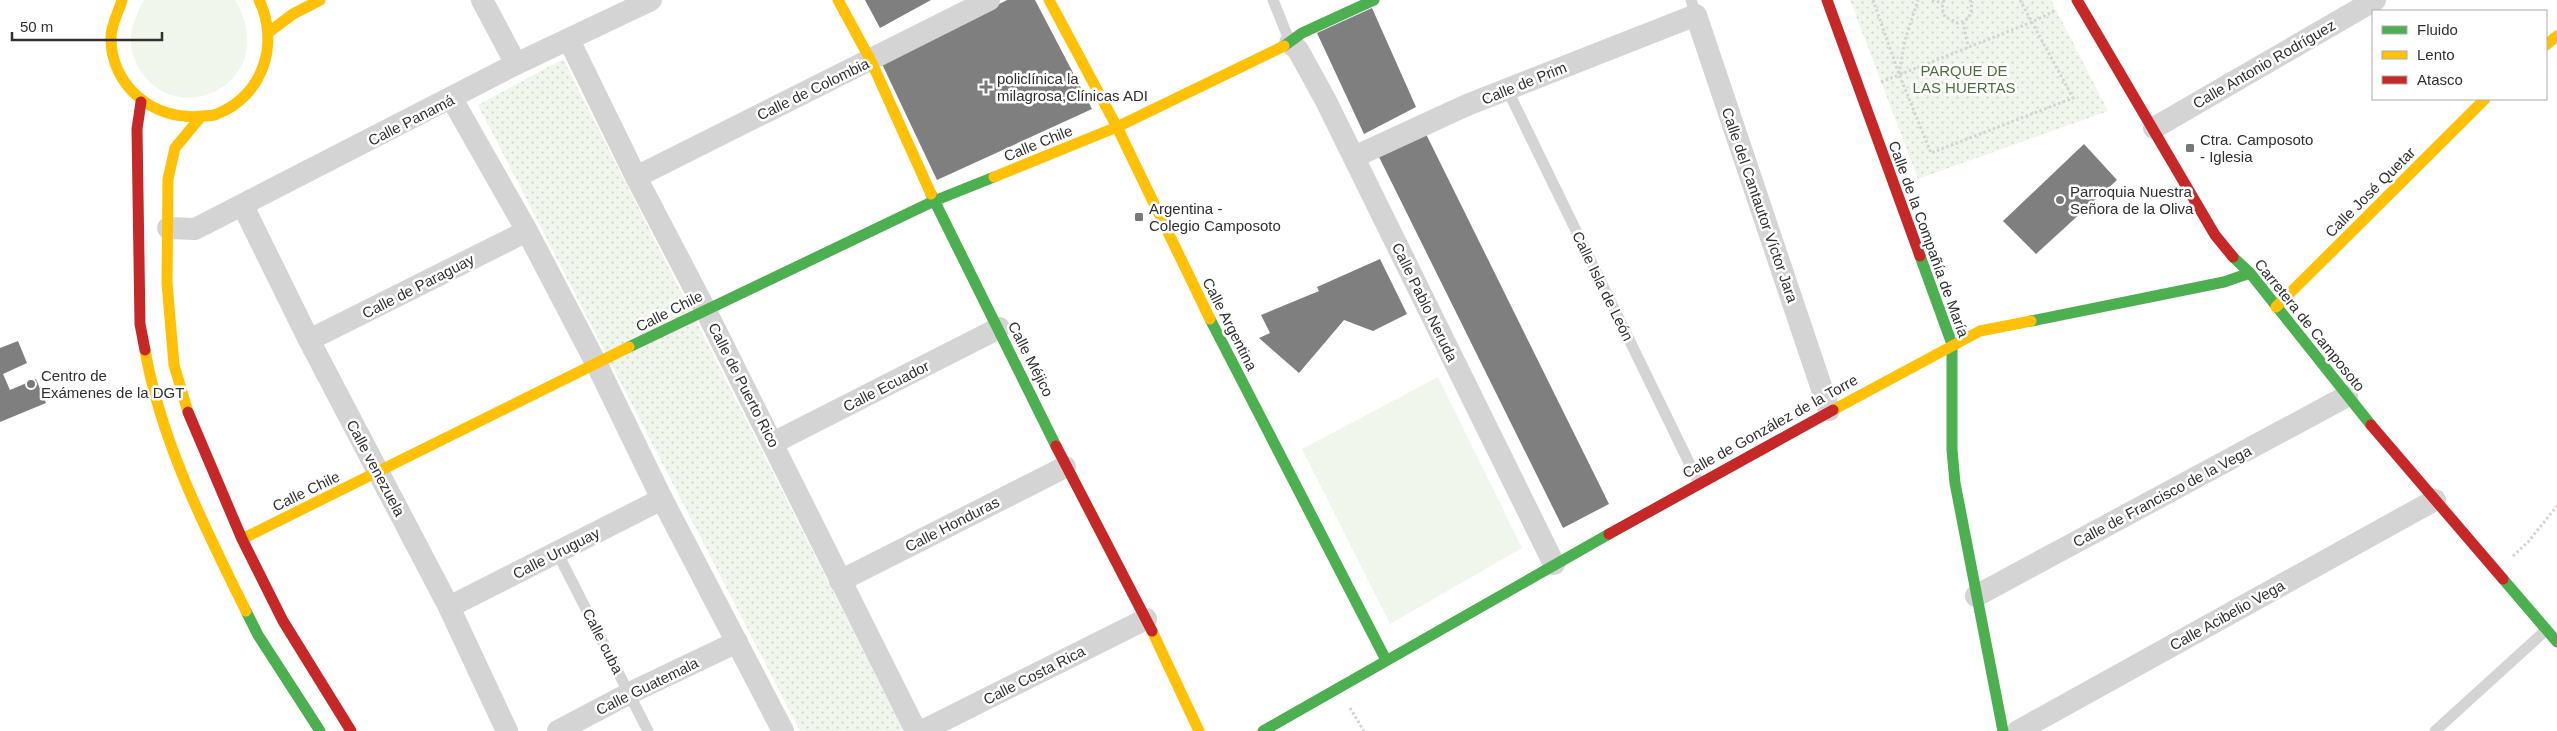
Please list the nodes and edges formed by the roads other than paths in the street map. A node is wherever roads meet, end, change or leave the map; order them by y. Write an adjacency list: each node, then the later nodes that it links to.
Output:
1 (122, 0): 25 (street)
2 (259, 0): 15 (street)
3 (320, 0): 15 (street)
4 (482, 0): 21 (street)
5 (651, 0): 17 (street, Calle Panamá)
6 (838, 0): 20 (street, Calle Méjico)
7 (990, 0): 20 (street, Calle de Colombia)
8 (1050, 0): 27 (street, Calle Argentina)
9 (1273, 0): 18 (lane)
10 (1374, 0): 18 (street, Calle Chile)
11 (1827, 0): 40 (street, Calle de la Compañía de María)
12 (2077, 0): 28 (street, Carretera de Camposoto)
13 (2375, 0): 28 (street, Calle Antonio Rodríguez)
14 (1694, 8): 22 (street, Calle de Prim); 43 (street, Calle del Cantautor Víctor Jara)
15 (269, 32): 26 (street)
16 (2557, 36): 19 (street)
17 (569, 40): 21 (street, Calle Panamá); 30 (street, Calle de Puerto Rico)
18 (1290, 43): 27 (street, Calle Chile); 29 (street, Calle Pablo Neruda)
19 (2547, 44)
20 (870, 61): 30 (street, Calle de Colombia); 31 (street, Calle Méjico)
21 (516, 64): 23 (street, Calle Panamá)
22 (1507, 89): 29 (street, Calle de Prim); 47 (lane, Calle Isla de León)
23 (452, 99): 32 (street, Calle Panamá); 34 (street)
24 (2484, 100): 36 (street, Calle José Quetar)
25 (141, 102): 26 (street); 62 (street)
26 (199, 119): 33 (street)
27 (1117, 127): 31 (street, Calle Chile); 60 (street, Calle Argentina)
28 (2154, 128): 35 (street, Carretera de Camposoto)
29 (1354, 157): 52 (street, Calle Pablo Neruda)
30 (636, 177): 37 (street, Calle de Puerto Rico)
31 (934, 201): 37 (street, Calle Chile); 38 (street, Calle Méjico)
32 (243, 206): 33 (street, Calle Panamá); 39 (street, Calle venezuela)
33 (168, 228): 50 (street)
34 (527, 231): 39 (street, Calle de Paraguay); 41 (street)
35 (2250, 273): 36 (street, Carretera de Camposoto); 40 (street, Calle de González de la Torre)
36 (2276, 307): 42 (street, Carretera de Camposoto)
37 (706, 308): 41 (street, Calle Chile); 44 (street, Calle de Puerto Rico)
38 (999, 328): 44 (street, Calle Ecuador); 45 (street, Calle Méjico)
39 (309, 340): 46 (street, Calle venezuela)
40 (1952, 344): 43 (street, Calle de González de la Torre); 54 (street, Calle de la Compañía de María)
41 (597, 364): 46 (street, Calle Chile); 48 (street)
42 (2347, 396): 49 (street, Carretera de Camposoto); 54 (street, Calle de Francisco de la Vega)
43 (1829, 410): 47 (street, Calle de González de la Torre)
44 (773, 443): 53 (street, Calle de Puerto Rico)
45 (1065, 467): 53 (street, Calle Honduras); 56 (street, Calle Méjico)
46 (379, 472): 50 (street, Calle Chile); 55 (street, Calle venezuela)
47 (1699, 483): 52 (street, Calle de González de la Torre)
48 (662, 498): 51 (street, Calle Uruguay); 58 (street)
49 (2435, 500): 57 (street, Carretera de Camposoto); 73 (street, Calle Acibelio Vega)
50 (242, 539): 63 (street)
51 (557, 552): 55 (street, Calle Uruguay); 61 (lane, Calle cuba)
52 (1554, 564): 60 (street, Calle de González de la Torre)
53 (840, 581): 68 (street, Calle de Puerto Rico)
54 (1976, 596): 72 (street, Calle de la Compañía de María)
55 (450, 607): 64 (street, Calle venezuela)
56 (1146, 619): 69 (street, Calle Costa Rica); 70 (street, Calle Méjico)
57 (2545, 631): 59 (street, Carretera de Camposoto); 74 (lane)
58 (737, 642): 61 (street, Calle Guatemala); 67 (street)
59 (2557, 642)
60 (1386, 660): 71 (street, Calle de González de la Torre)
61 (630, 693): 65 (street, Calle Guatemala); 66 (lane, Calle cuba)
62 (320, 731)
63 (350, 731)
64 (507, 731)
65 (558, 731)
66 (648, 731)
67 (783, 731)
68 (916, 731)
69 (922, 731)
70 (1199, 731)
71 (1263, 731)
72 (2004, 731)
73 (2018, 731)
74 (2435, 731)

